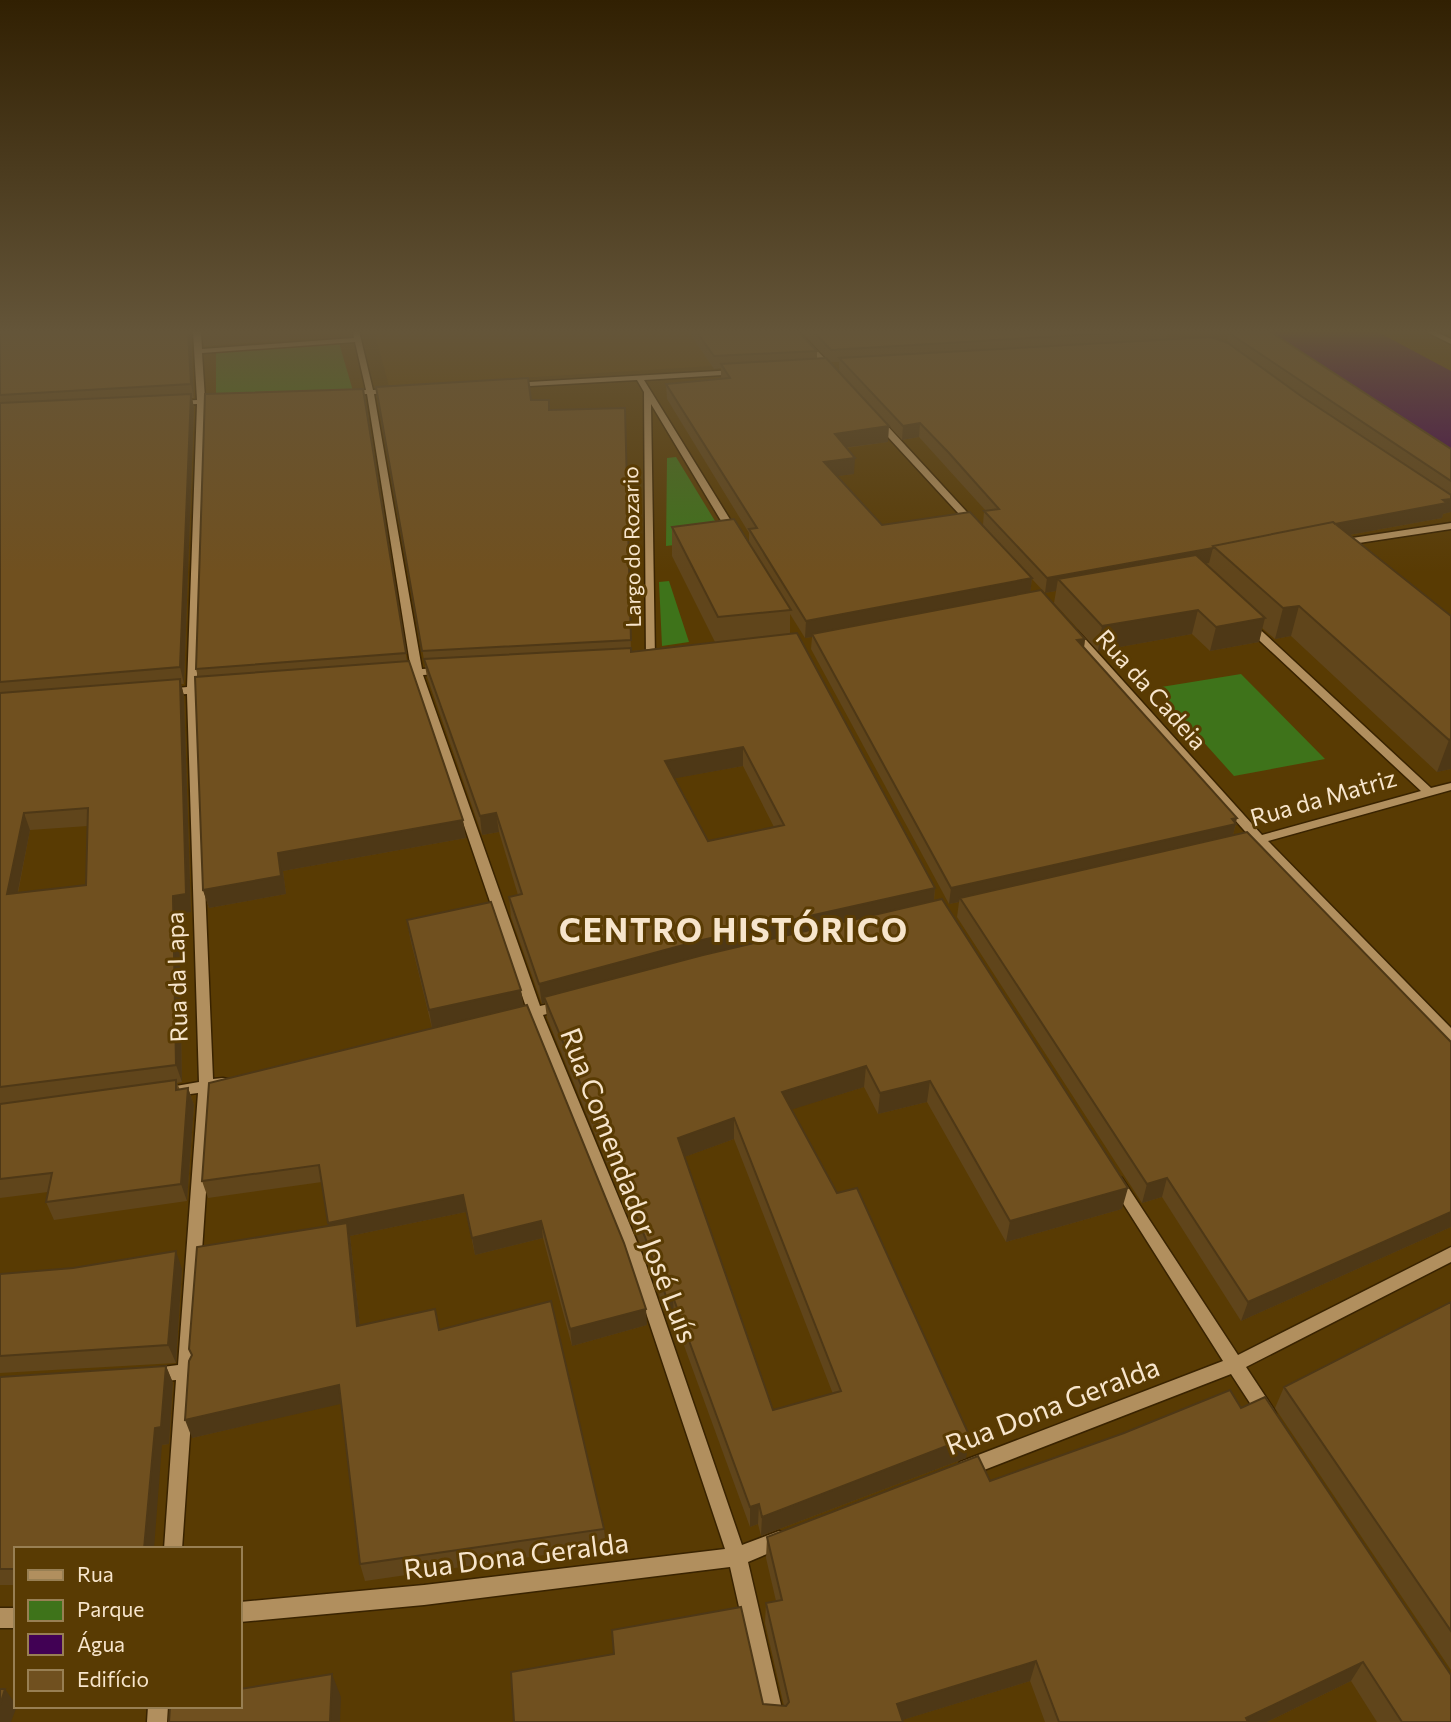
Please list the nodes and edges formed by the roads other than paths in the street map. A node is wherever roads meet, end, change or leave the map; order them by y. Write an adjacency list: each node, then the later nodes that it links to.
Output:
1 (201, 411): 21 (street, Rua da Lapa)
2 (373, 411): 18 (street, Rua Comendador José Luís)
3 (647, 411): 16 (street, Largo do Rozario)
4 (659, 411): 8 (street, Largo do Rozario)
5 (873, 416): 7 (street)
6 (1451, 526): 9 (street)
7 (986, 538)
8 (738, 542)
9 (1337, 544): 10 (street); 11 (street)
10 (1324, 546)
11 (1348, 552)
12 (1245, 621): 24 (street, Rua da Matriz)
13 (1069, 629): 25 (street, Rua da Cadeia)
14 (663, 658): 16 (street)
15 (636, 660): 16 (street)
16 (650, 660)
17 (458, 670): 18 (street)
18 (417, 672): 19 (street); 28 (street, Rua Comendador José Luís)
19 (390, 674)
20 (231, 687): 21 (street)
21 (192, 690): 22 (street); 32 (street, Rua da Lapa)
22 (151, 693)
23 (1451, 786): 24 (street, Rua da Matriz)
24 (1428, 791): 25 (street, Rua da Matriz)
25 (1260, 840): 26 (street, Rua da Matriz); 30 (street, Rua da Cadeia)
26 (1220, 849)
27 (574, 1003): 28 (street)
28 (535, 1013): 29 (street); 43 (street, Rua Comendador José Luís)
29 (509, 1019)
30 (1451, 1037)
31 (233, 1081): 32 (street)
32 (206, 1087): 33 (street); 37 (street, Rua da Lapa)
33 (166, 1092)
34 (1108, 1168): 36 (street)
35 (1451, 1254): 36 (street, Rua Dona Geralda)
36 (1234, 1365): 39 (street); 40 (street, Rua Dona Geralda)
37 (188, 1372): 38 (street); 42 (street, Rua da Lapa)
38 (134, 1375)
39 (1279, 1433)
40 (954, 1473)
41 (801, 1532): 43 (street, Rua Dona Geralda)
42 (173, 1547)
43 (737, 1557): 44 (street, Rua Dona Geralda); 45 (street, Rua Comendador José Luís)
44 (242, 1612)
45 (775, 1722)

